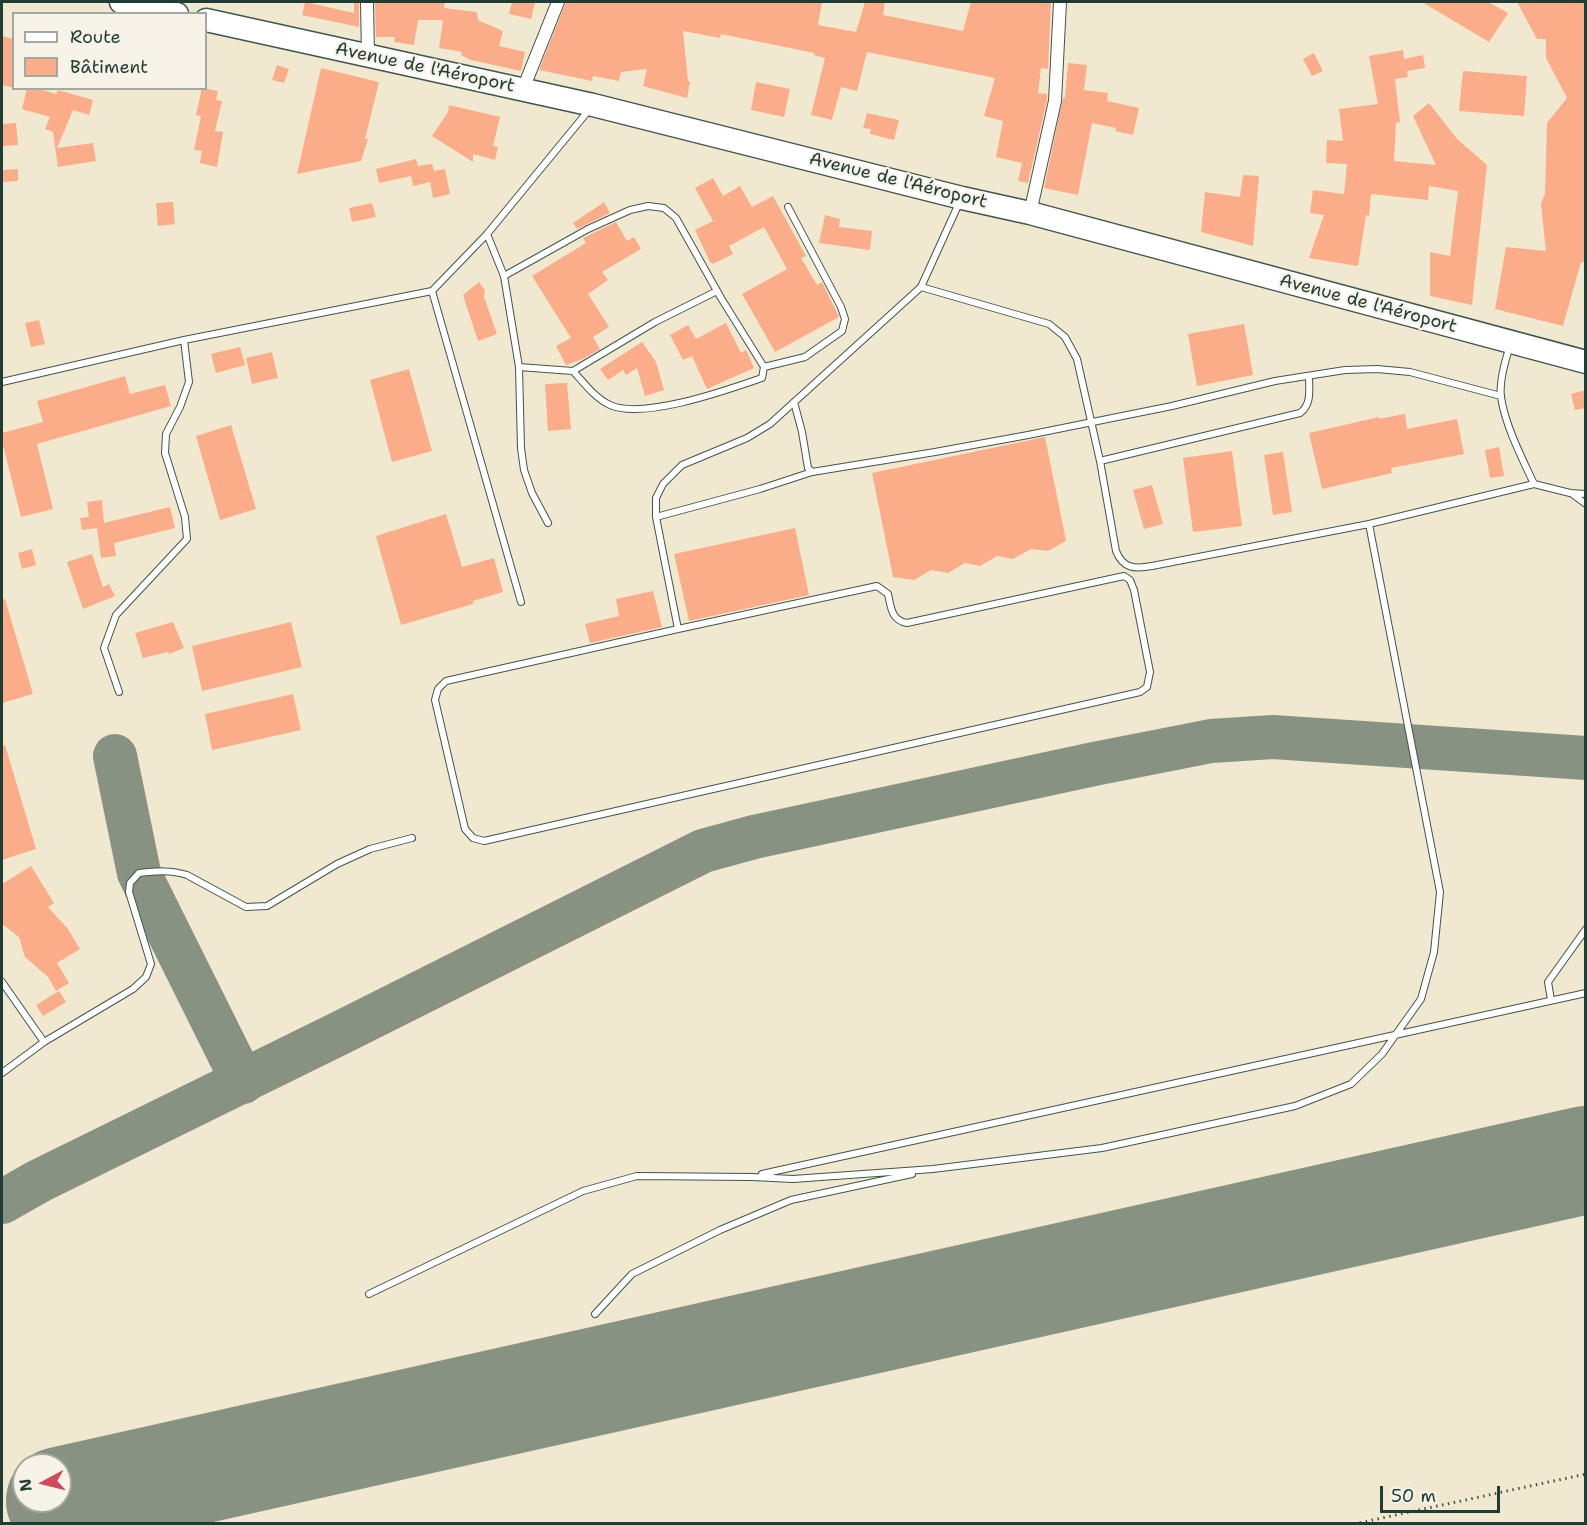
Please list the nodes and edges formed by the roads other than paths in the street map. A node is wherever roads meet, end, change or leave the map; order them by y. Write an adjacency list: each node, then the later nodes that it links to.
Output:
1 (121, 2): 5 (highway)
2 (367, 2): 7 (street)
3 (558, 2): 8 (street)
4 (1060, 2): 12 (street)
5 (168, 12)
6 (207, 20): 7 (highway, Avenue de l'Aéroport)
7 (368, 55): 8 (highway, Avenue de l'Aéroport)
8 (523, 89): 9 (highway, Avenue de l'Aéroport)
9 (593, 105): 10 (highway, Avenue de l'Aéroport); 13 (lane)
10 (962, 198): 12 (highway, Avenue de l'Aéroport); 15 (lane)
11 (788, 207): 22 (lane)
12 (1030, 213): 19 (highway, Avenue de l'Aéroport)
13 (487, 234): 14 (lane); 16 (lane)
14 (504, 276): 17 (lane); 21 (lane)
15 (921, 286): 27 (lane); 28 (lane)
16 (432, 291): 18 (lane); 38 (lane)
17 (717, 291): 22 (lane); 23 (lane)
18 (184, 340): 25 (lane); 40 (lane)
19 (1511, 343): 20 (highway, Avenue de l'Aéroport); 26 (lane)
20 (1586, 362)
21 (519, 367): 23 (lane); 36 (lane)
22 (764, 367): 23 (lane)
23 (573, 371)
24 (1309, 376): 26 (lane); 28 (lane); 29 (lane)
25 (2, 382)
26 (1501, 396): 31 (lane)
27 (794, 402): 30 (lane); 35 (lane)
28 (1090, 421): 29 (lane); 30 (lane)
29 (1100, 461): 37 (lane)
30 (812, 472): 35 (lane)
31 (1534, 484): 32 (lane); 37 (lane)
32 (1570, 493): 33 (lane); 34 (lane)
33 (1586, 494)
34 (1586, 504)
35 (656, 517): 39 (lane)
36 (548, 523)
37 (1369, 524): 46 (lane)
38 (521, 602)
39 (678, 629): 39 (lane)
40 (119, 692)
41 (412, 838): 47 (lane)
42 (1586, 929): 45 (lane)
43 (2, 982): 47 (lane)
44 (1586, 993): 45 (lane)
45 (1551, 1000): 46 (lane)
46 (1396, 1034): 49 (lane); 50 (lane)
47 (44, 1042): 48 (lane)
48 (2, 1073)
49 (933, 1169): 50 (lane); 52 (lane)
50 (752, 1176): 51 (lane)
51 (369, 1294)
52 (595, 1314)

